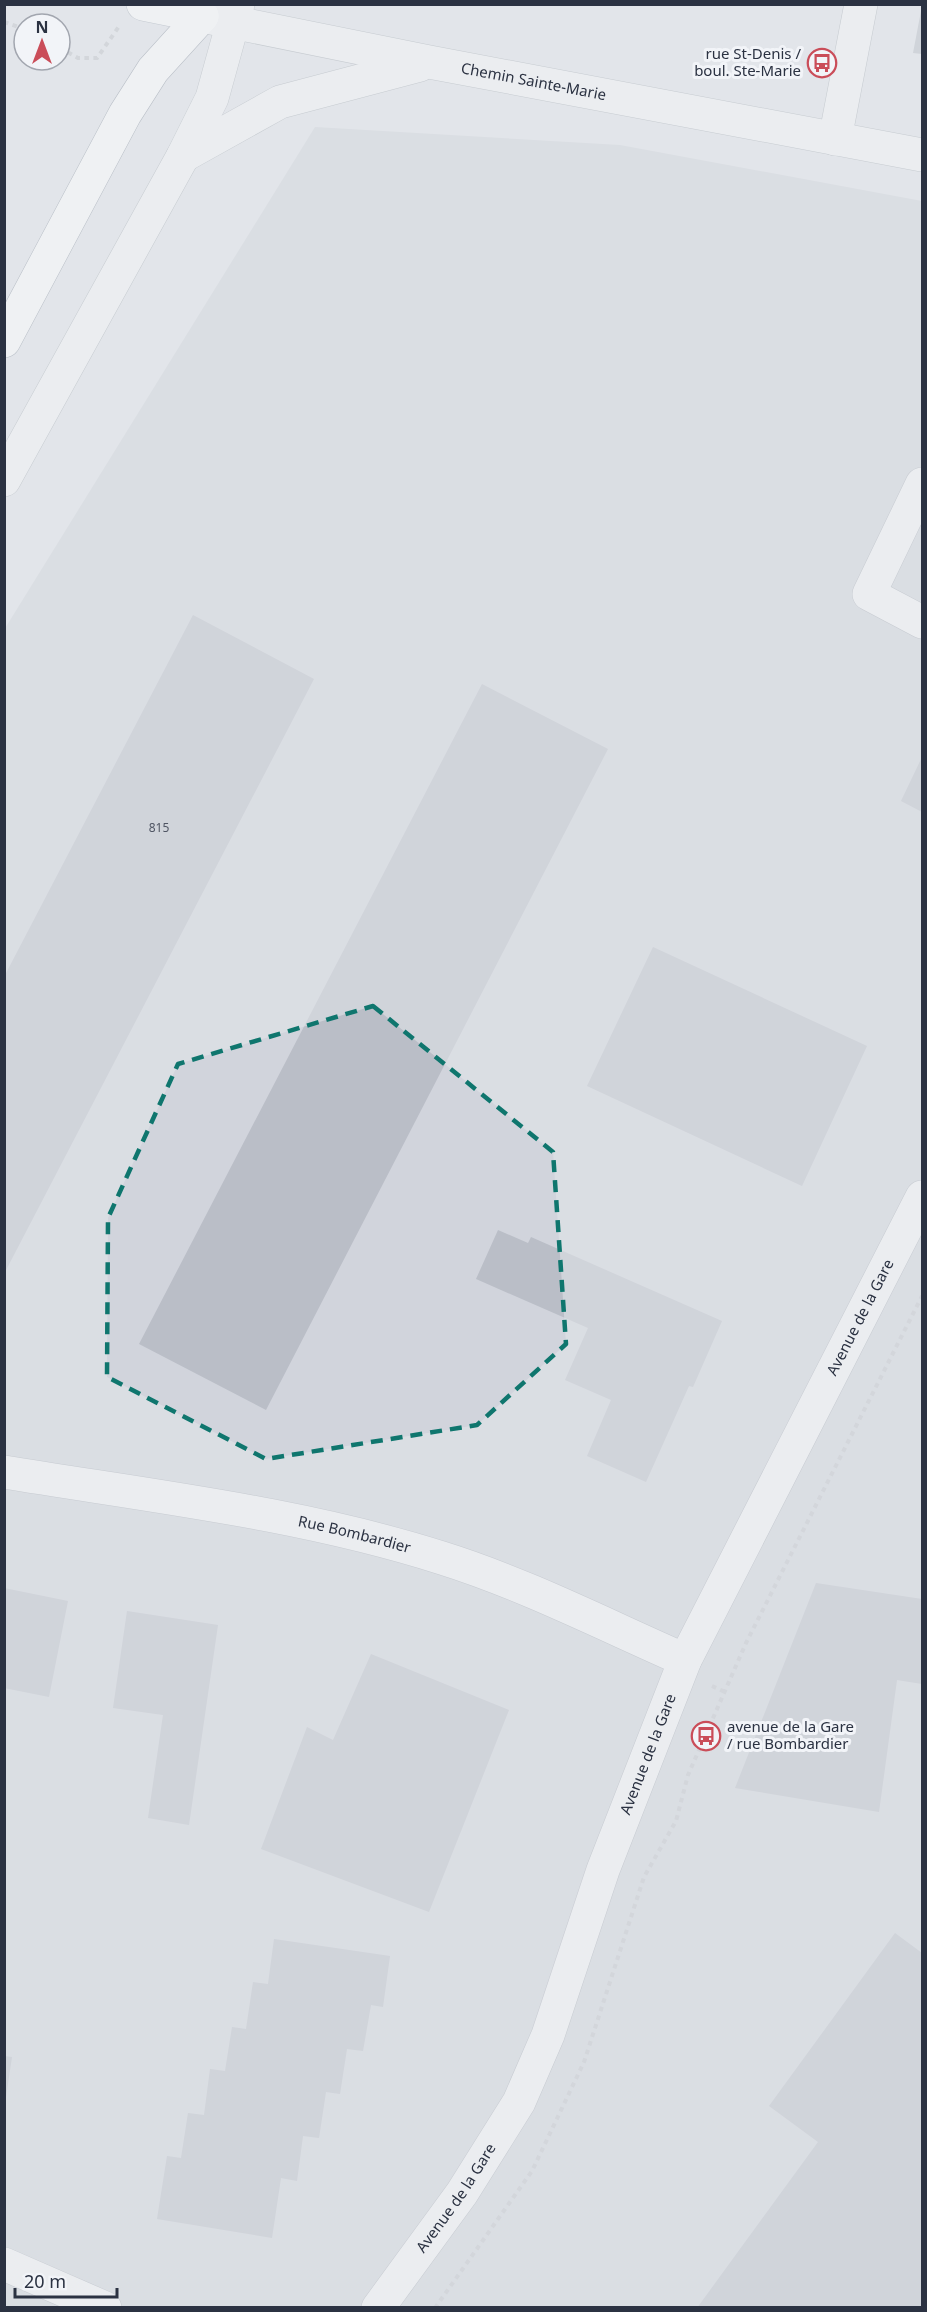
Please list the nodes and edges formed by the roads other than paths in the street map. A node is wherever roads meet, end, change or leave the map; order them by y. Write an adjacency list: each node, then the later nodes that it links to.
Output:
1 (861, 4): 5 (street)
2 (222, 12): 3 (main road, Chemin Sainte-Marie); 4 (street, Chemin Sainte-Marie); 7 (street); 8 (main road)
3 (132, 14)
4 (429, 62): 5 (street, Chemin Sainte-Marie); 7 (street)
5 (835, 139): 6 (street, Chemin Sainte-Marie)
6 (922, 155)
7 (183, 156): 9 (street)
8 (4, 341)
9 (4, 480)
10 (922, 484): 11 (street)
11 (922, 622)
12 (922, 1197): 14 (street, Avenue de la Gare)
13 (4, 1472): 14 (street, Rue Bombardier)
14 (685, 1660): 17 (street, Avenue de la Gare)
15 (4, 2264): 16 (street)
16 (105, 2307)
17 (378, 2307)

